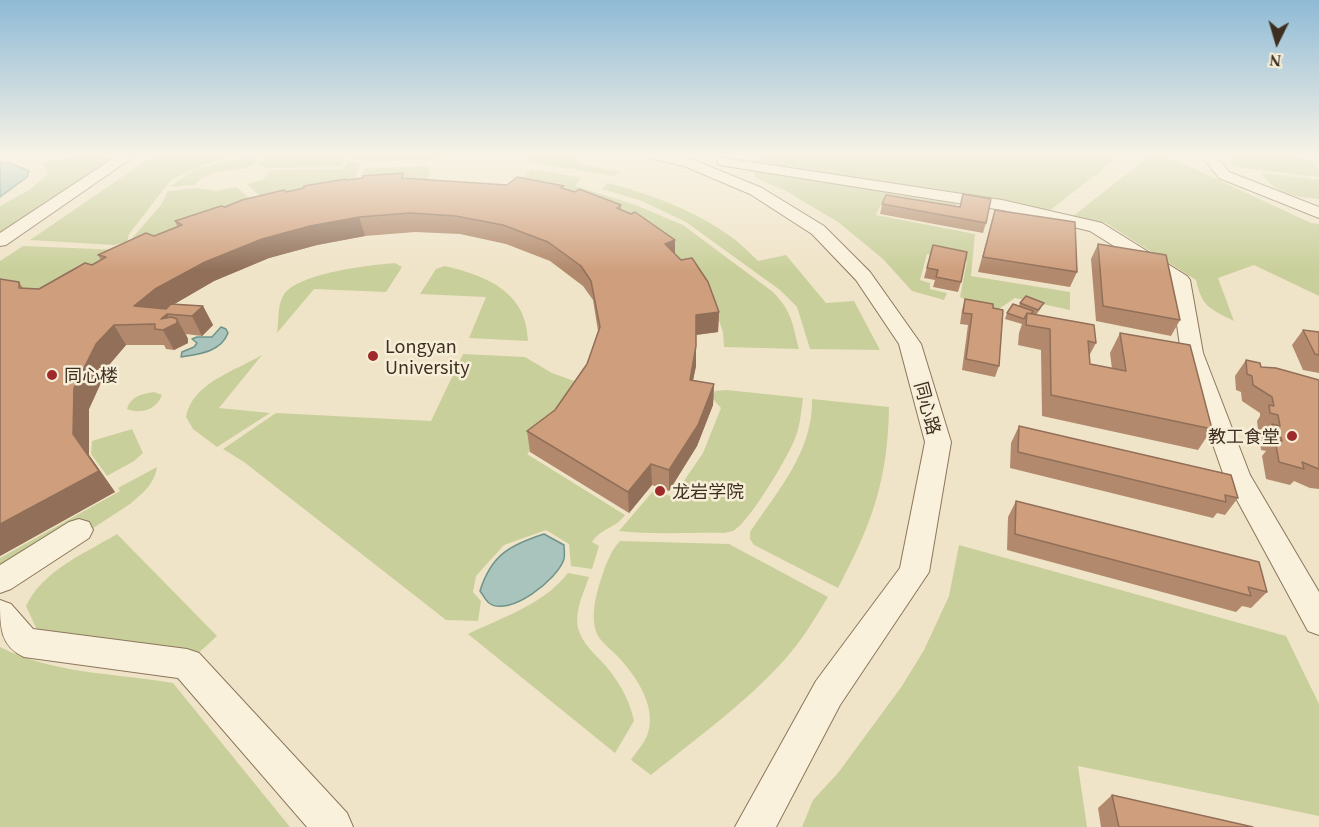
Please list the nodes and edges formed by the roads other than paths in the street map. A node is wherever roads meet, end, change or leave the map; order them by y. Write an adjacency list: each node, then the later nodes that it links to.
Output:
1 (72, 194): 6 (street)
2 (760, 194): 12 (street, 同心路)
3 (922, 194): 10 (street)
4 (1270, 194): 5 (street)
5 (1319, 213)
6 (0, 241)
7 (79, 530): 8 (street)
8 (0, 580)
9 (0, 614): 11 (street)
10 (1319, 621)
11 (333, 827)
12 (755, 827)

